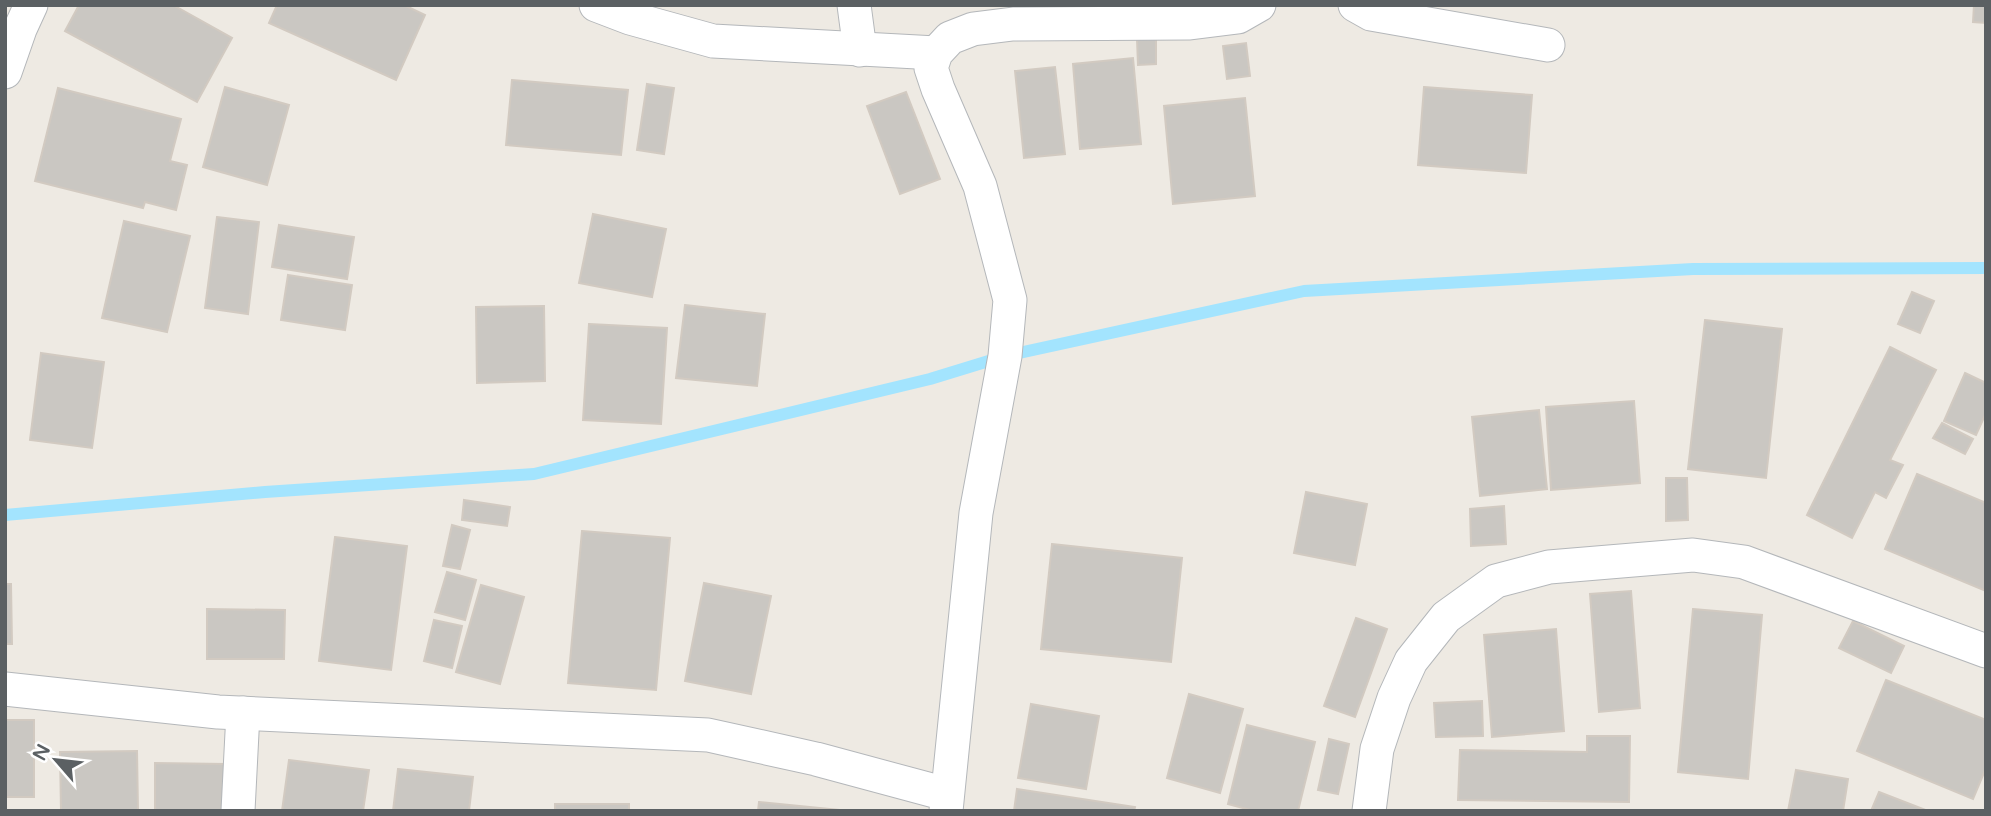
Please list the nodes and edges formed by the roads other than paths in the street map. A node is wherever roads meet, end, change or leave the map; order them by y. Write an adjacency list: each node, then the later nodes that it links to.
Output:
1 (31, 5): 9 (street)
2 (596, 5): 7 (street)
3 (854, 5): 7 (street)
4 (1259, 5): 8 (street)
5 (1355, 5): 6 (street)
6 (1548, 45)
7 (860, 50): 8 (street)
8 (936, 53): 13 (street)
9 (5, 72)
10 (1986, 651): 15 (street)
11 (5, 689): 12 (street)
12 (243, 713): 13 (street); 14 (street)
13 (946, 802)
14 (238, 811)
15 (1369, 811)

